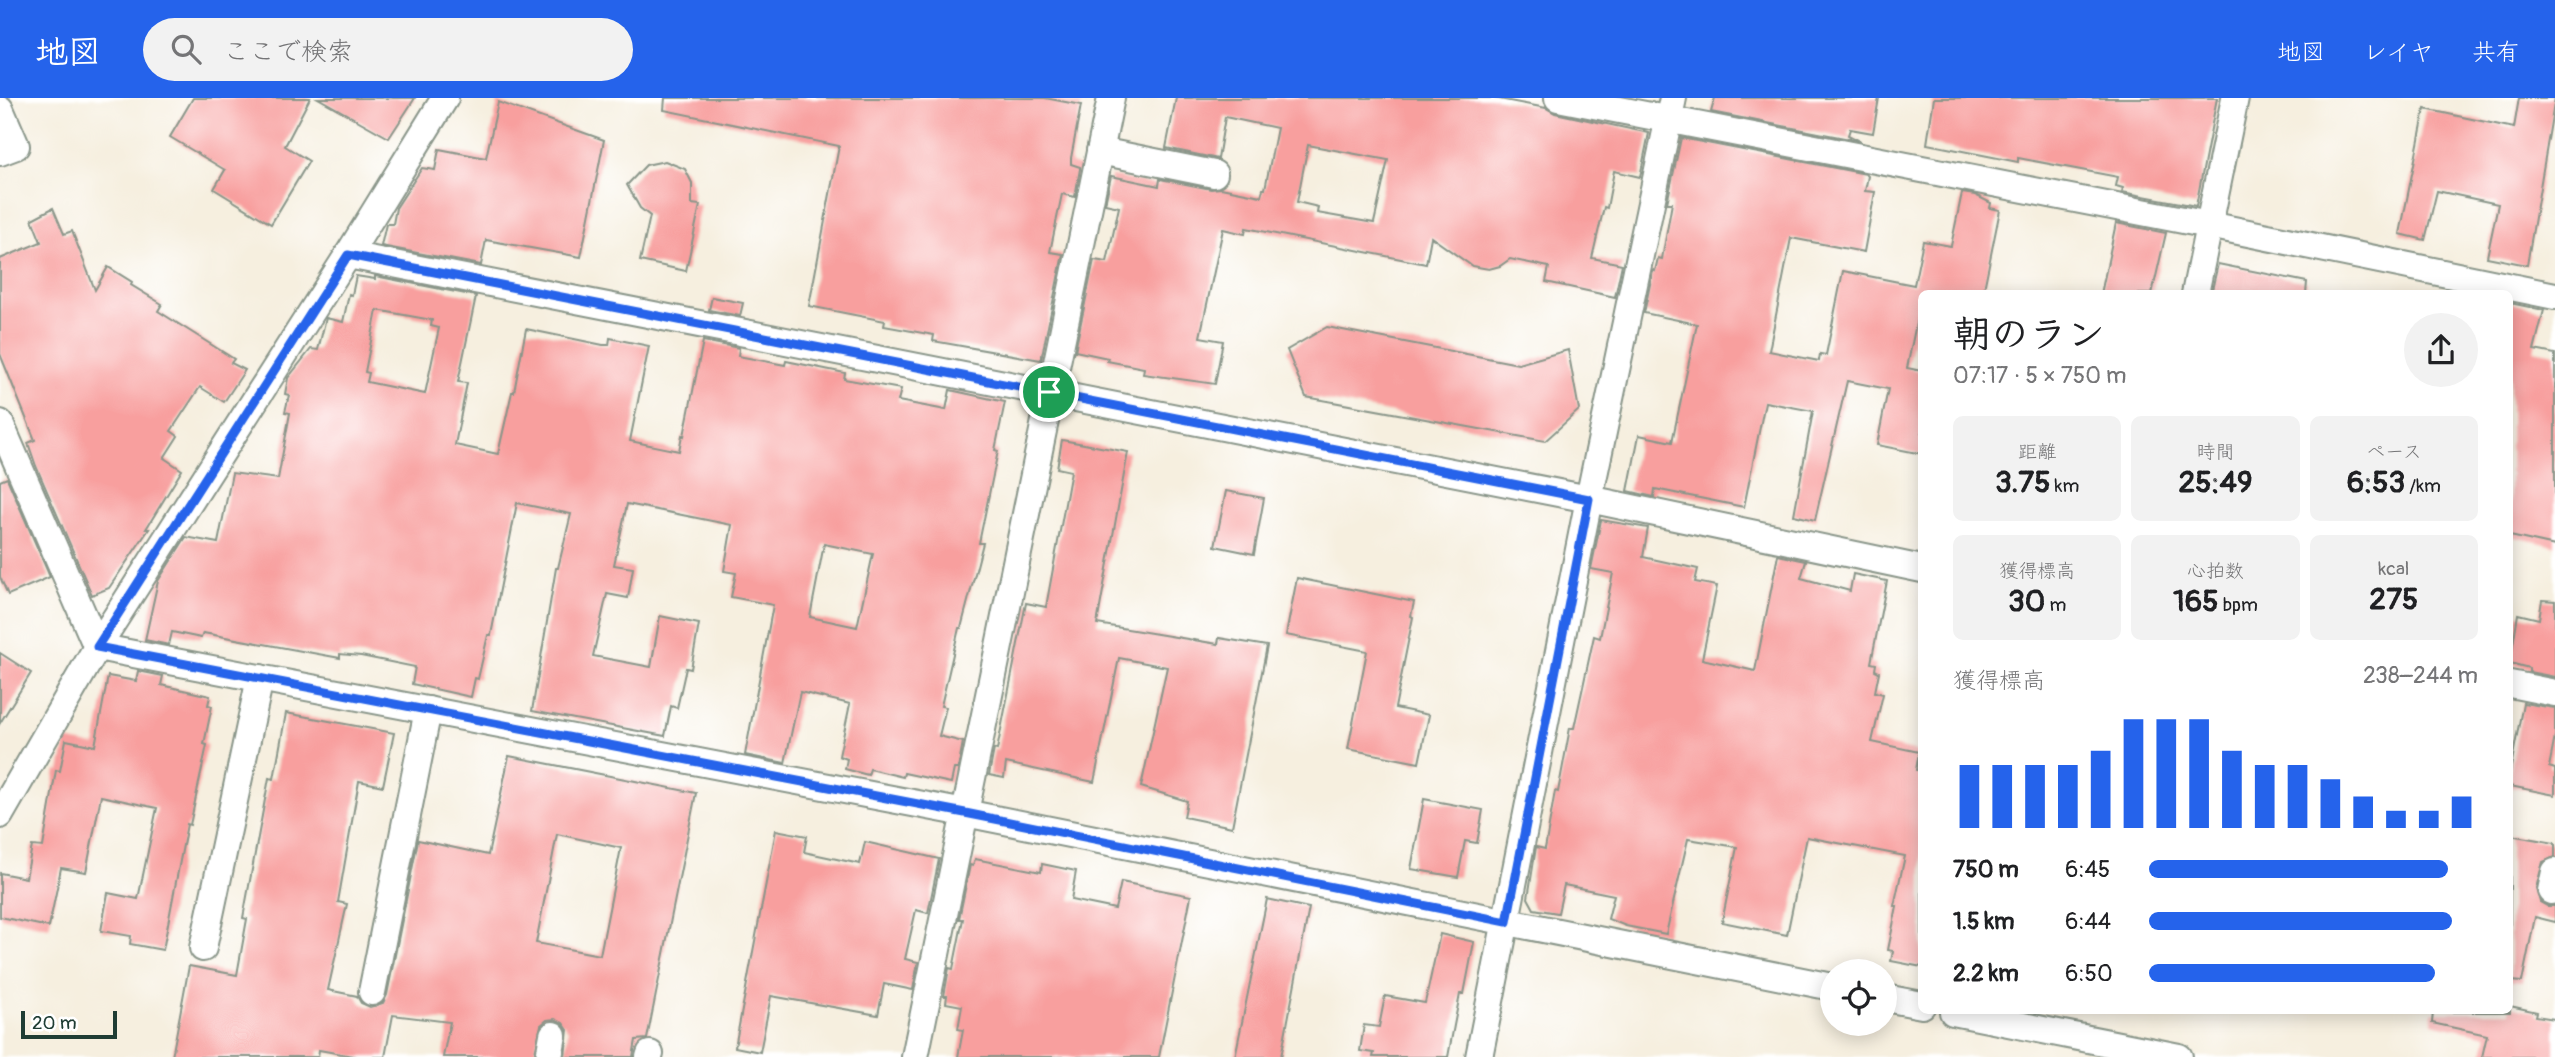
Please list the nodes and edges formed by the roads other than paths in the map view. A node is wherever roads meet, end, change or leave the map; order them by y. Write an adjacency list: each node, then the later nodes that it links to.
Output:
1 (445, 98): 11 (street)
2 (1111, 98): 7 (street)
3 (1558, 98): 6 (street)
4 (2235, 98): 10 (street)
5 (0, 109): 8 (street)
6 (1670, 109): 10 (street); 20 (street)
7 (1100, 151): 9 (street); 17 (street)
8 (0, 152)
9 (1214, 174)
10 (2209, 225): 12 (street); 13 (street)
11 (348, 255): 17 (street); 22 (street)
12 (2474, 287): 14 (street)
13 (2196, 290)
14 (2501, 290)
15 (2513, 291): 16 (street)
16 (2555, 296)
17 (1049, 392): 20 (street); 28 (street)
18 (0, 423): 19 (street)
19 (8, 462): 22 (street)
20 (1589, 499): 21 (street); 29 (street)
21 (1918, 568)
22 (97, 647): 23 (street); 27 (street)
23 (260, 678): 26 (street); 30 (street)
24 (2513, 685): 25 (street)
25 (2555, 693)
26 (428, 710): 28 (street); 32 (street)
27 (4, 798)
28 (965, 813): 29 (street); 37 (street)
29 (1507, 922): 31 (street); 38 (street)
30 (203, 948)
31 (1820, 985)
32 (372, 992)
33 (1897, 1000): 34 (street)
34 (1918, 1004)
35 (1975, 1014): 36 (street)
36 (2050, 1021): 39 (street)
37 (915, 1057)
38 (1479, 1057)
39 (2179, 1057)

